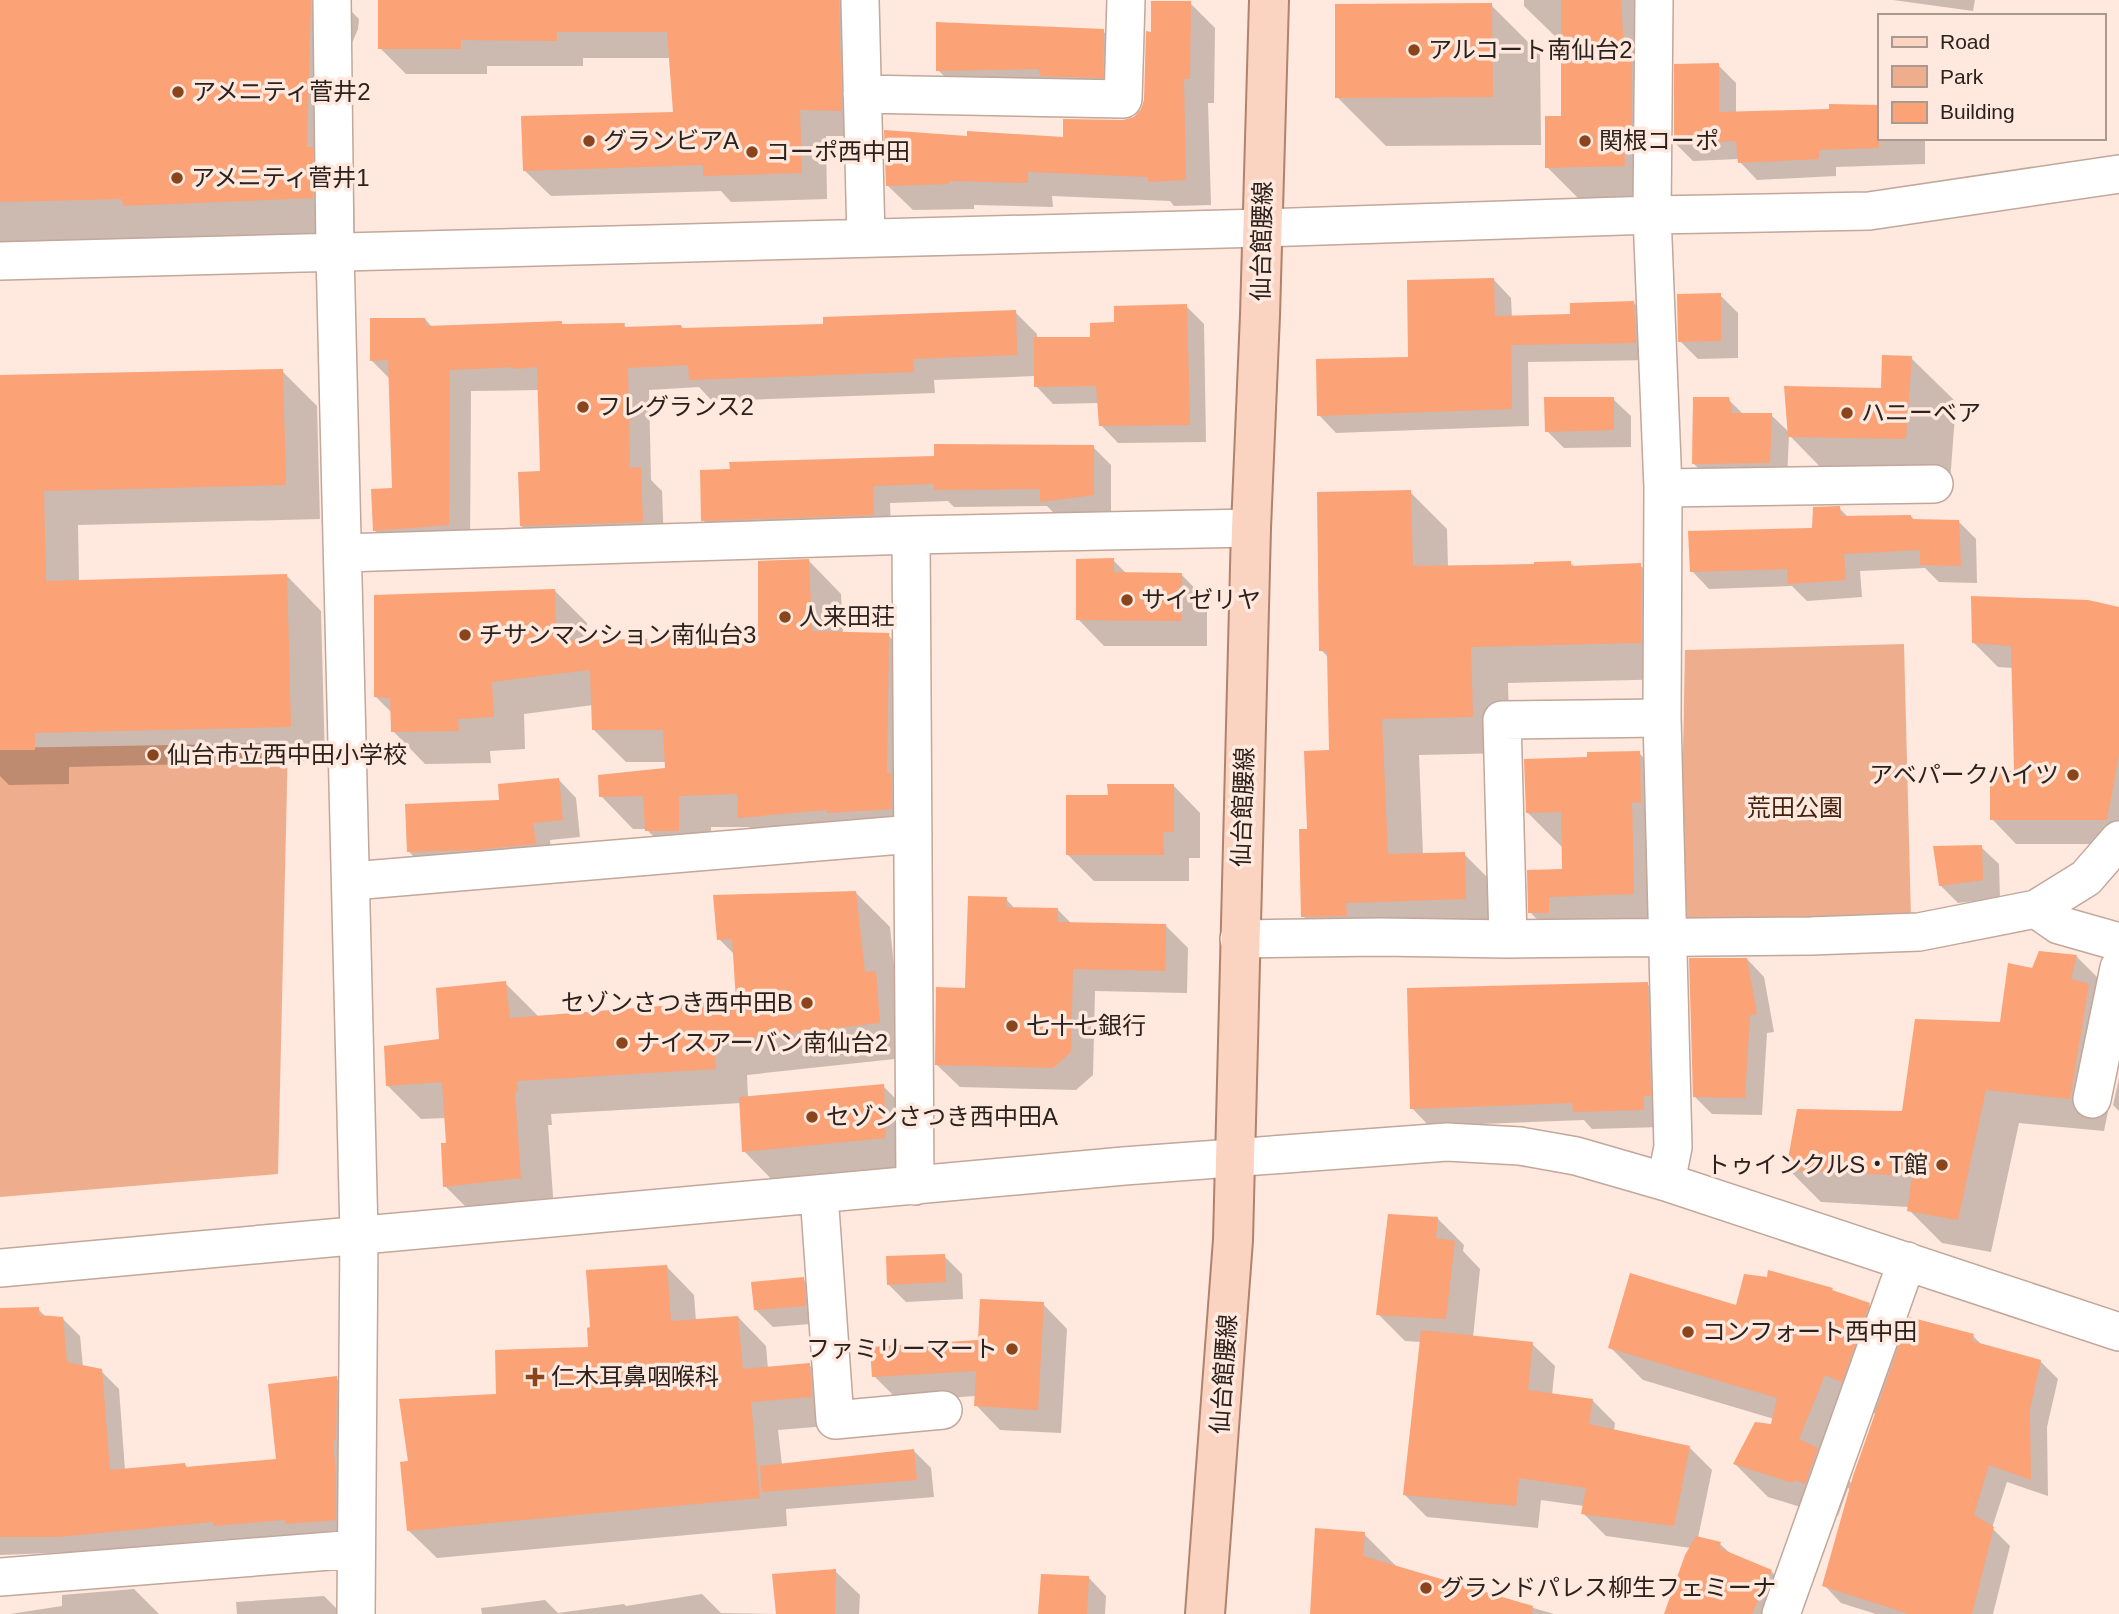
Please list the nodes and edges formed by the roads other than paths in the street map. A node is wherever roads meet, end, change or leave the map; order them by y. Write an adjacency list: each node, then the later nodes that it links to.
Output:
1 (332, 0): 11 (street)
2 (860, 0): 6 (street)
3 (1126, 0): 6 (street)
4 (1269, 0): 9 (main road, 仙台館腰線)
5 (1654, 0): 8 (street)
6 (862, 94): 10 (street)
7 (2119, 174): 8 (street)
8 (1652, 215): 9 (street); 14 (street)
9 (1262, 228): 10 (street); 15 (main road, 仙台館腰線)
10 (866, 238): 11 (street)
11 (335, 252): 12 (street); 17 (street)
12 (0, 261)
13 (1934, 484): 14 (street)
14 (1663, 488): 18 (street)
15 (1251, 528): 16 (street); 24 (main road, 仙台館腰線)
16 (911, 535): 17 (street); 19 (street)
17 (343, 553): 21 (street)
18 (1662, 718): 23 (street); 25 (street)
19 (913, 834): 21 (street); 31 (street)
20 (2119, 840): 22 (street)
21 (352, 881): 33 (street)
22 (2036, 909): 23 (street); 26 (street)
23 (1668, 937): 25 (street); 30 (street)
24 (1240, 939): 25 (street); 29 (main road, 仙台館腰線)
25 (1508, 939)
26 (2119, 942)
27 (2119, 968): 28 (street)
28 (2092, 1099)
29 (1235, 1158): 30 (street); 31 (street); 41 (main road, 仙台館腰線)
30 (1666, 1182): 34 (street)
31 (915, 1186): 32 (street)
32 (820, 1194): 33 (street); 37 (street)
33 (359, 1234): 35 (street); 38 (street)
34 (1907, 1261): 36 (street); 42 (street)
35 (0, 1268)
36 (2119, 1332)
37 (943, 1410)
38 (356, 1549): 39 (street); 40 (street)
39 (0, 1577)
40 (356, 1614)
41 (1205, 1614)
42 (1782, 1614)

